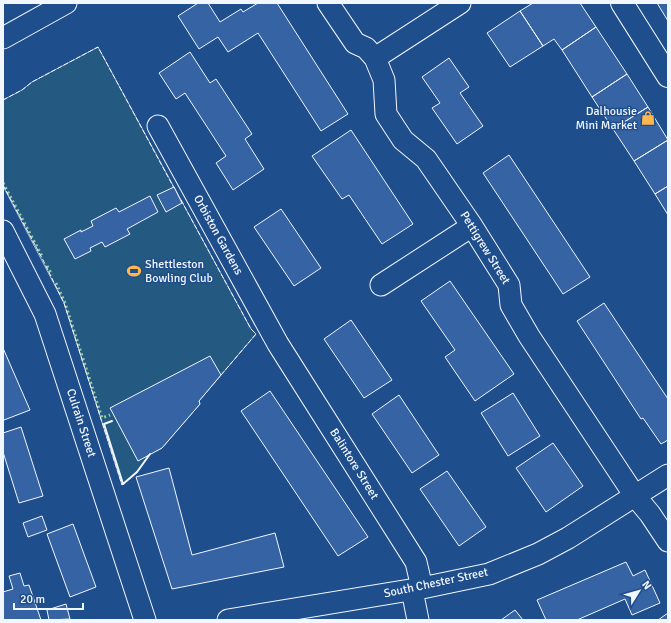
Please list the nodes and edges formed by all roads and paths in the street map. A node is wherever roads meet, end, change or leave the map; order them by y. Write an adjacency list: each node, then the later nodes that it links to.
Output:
1 (66, 3): 5 (street)
2 (328, 3): 6 (street, Pettigrew Street)
3 (460, 3): 6 (street)
4 (622, 3): 7 (street)
5 (3, 38)
6 (375, 58): 9 (street, Pettigrew Street)
7 (668, 76)
8 (158, 126): 12 (street, Orbiston Gardens)
9 (472, 226): 11 (street); 14 (street, Pettigrew Street)
10 (3, 231): 17 (street, Culrain Street)
11 (381, 285)
12 (278, 344): 16 (street, Balintore Street)
13 (668, 475): 14 (street, South Chester Street)
14 (635, 496): 15 (street, Pettigrew Street); 16 (street, South Chester Street)
15 (668, 541)
16 (417, 589): 18 (street, South Chester Street); 19 (street, Balintore Street)
17 (145, 620)
18 (228, 620)
19 (418, 620)

